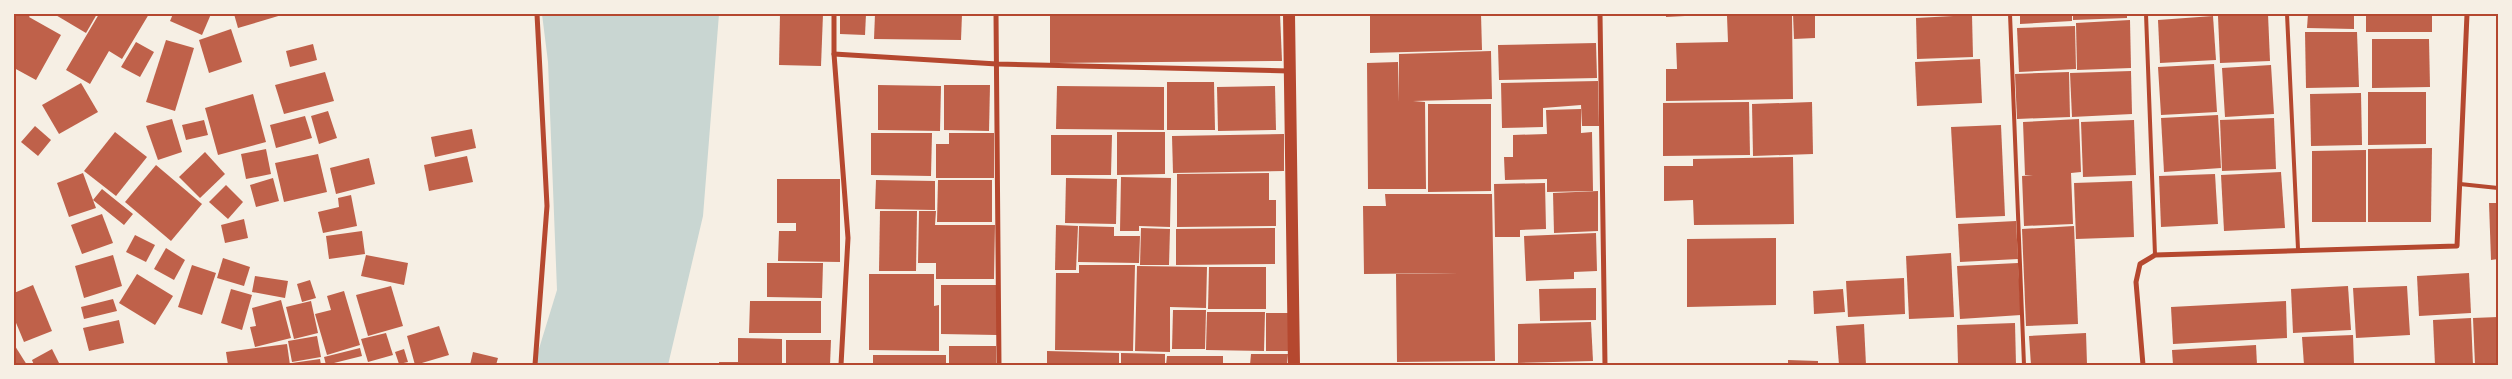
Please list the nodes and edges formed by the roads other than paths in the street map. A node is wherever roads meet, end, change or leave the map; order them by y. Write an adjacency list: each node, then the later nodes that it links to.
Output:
1 (537, 14): 17 (street)
2 (834, 14): 10 (street)
3 (996, 14): 11 (street)
4 (1289, 14): 12 (main road)
5 (1600, 14): 21 (street)
6 (2010, 14): 22 (lane)
7 (2146, 14): 16 (lane)
8 (2287, 14): 15 (lane)
9 (2466, 14): 13 (street)
10 (834, 54): 11 (street); 18 (street)
11 (997, 64): 12 (street); 19 (street)
12 (1290, 72): 20 (main road)
13 (2460, 184): 14 (lane); 15 (street)
14 (2498, 188)
15 (2298, 249): 16 (street)
16 (2156, 255): 23 (street)
17 (535, 365)
18 (841, 365)
19 (999, 365)
20 (1294, 365)
21 (1605, 365)
22 (2024, 365)
23 (2143, 365)

